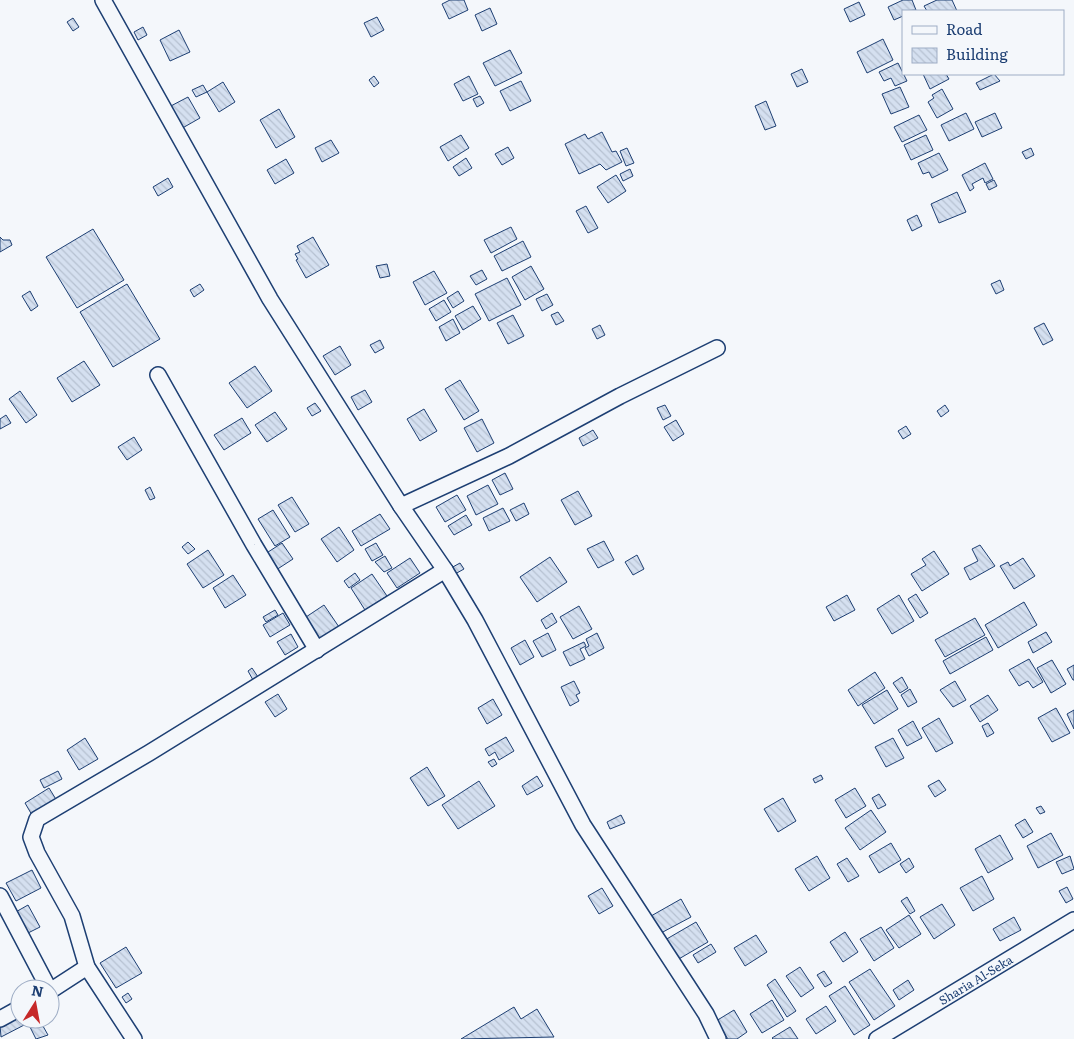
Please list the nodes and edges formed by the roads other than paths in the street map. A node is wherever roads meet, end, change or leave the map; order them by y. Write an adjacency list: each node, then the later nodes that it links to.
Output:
1 (103, 0): 4 (street)
2 (717, 348): 4 (street)
3 (158, 375): 6 (street)
4 (401, 506): 5 (street)
5 (445, 570): 6 (street); 13 (street)
6 (317, 650): 9 (street)
7 (0, 896): 10 (street)
8 (1074, 920): 14 (street, Sharia Al-Seka)
9 (87, 967): 11 (street); 12 (street)
10 (44, 979)
11 (60, 984)
12 (134, 1039)
13 (718, 1039)
14 (877, 1039)

